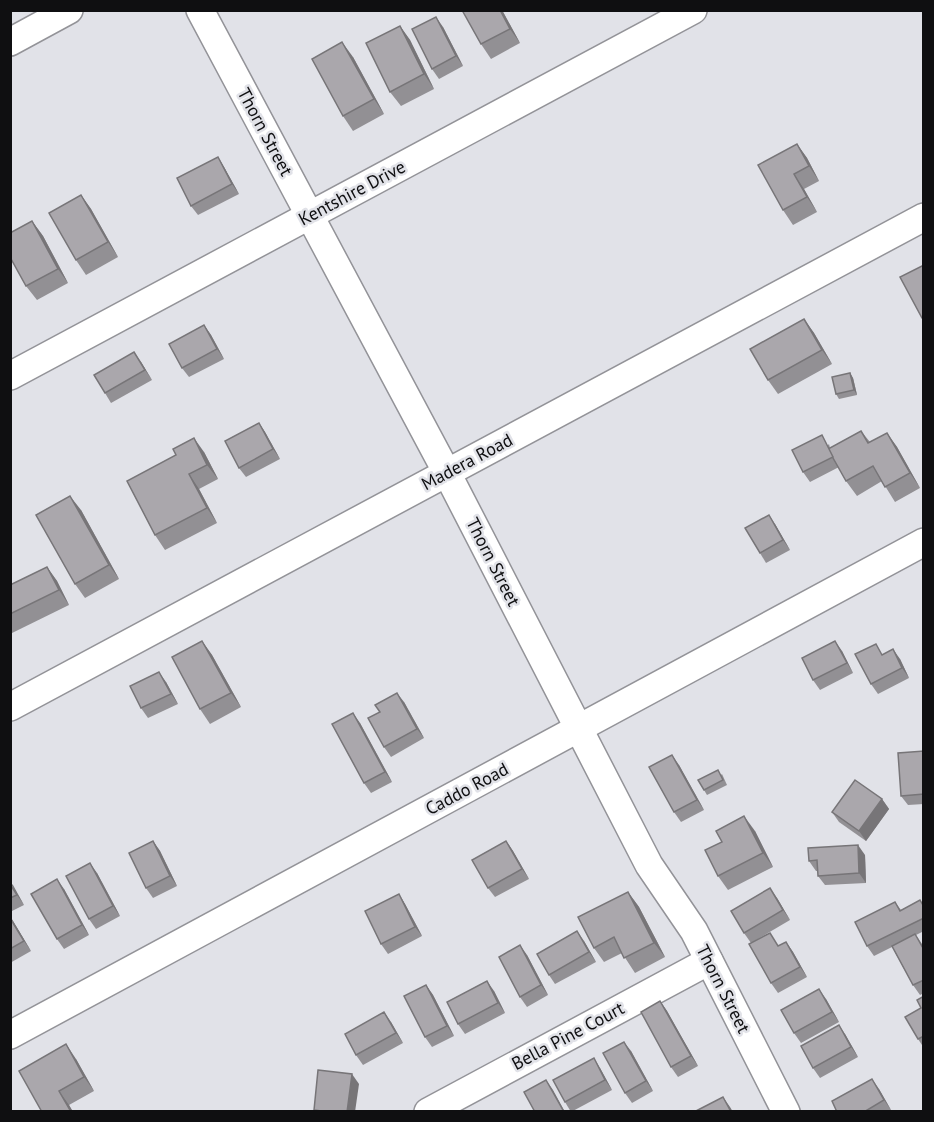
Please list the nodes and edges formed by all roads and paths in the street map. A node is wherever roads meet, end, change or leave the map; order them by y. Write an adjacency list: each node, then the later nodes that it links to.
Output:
1 (69, 10): 4 (street)
2 (200, 10): 5 (street, Thorn Street)
3 (693, 10): 5 (street, Kentshire Drive)
4 (10, 42)
5 (310, 215): 7 (street, Kentshire Drive); 8 (street, Thorn Street)
6 (924, 217): 8 (street, Madera Road)
7 (10, 376)
8 (447, 473): 10 (street, Madera Road); 11 (street, Thorn Street)
9 (924, 542): 11 (street, Caddo Road)
10 (10, 707)
11 (579, 729): 12 (street, Thorn Street); 13 (street, Caddo Road)
12 (709, 961): 14 (street, Bella Pine Court); 15 (street, Thorn Street)
13 (10, 1035)
14 (428, 1112)
15 (786, 1112)

